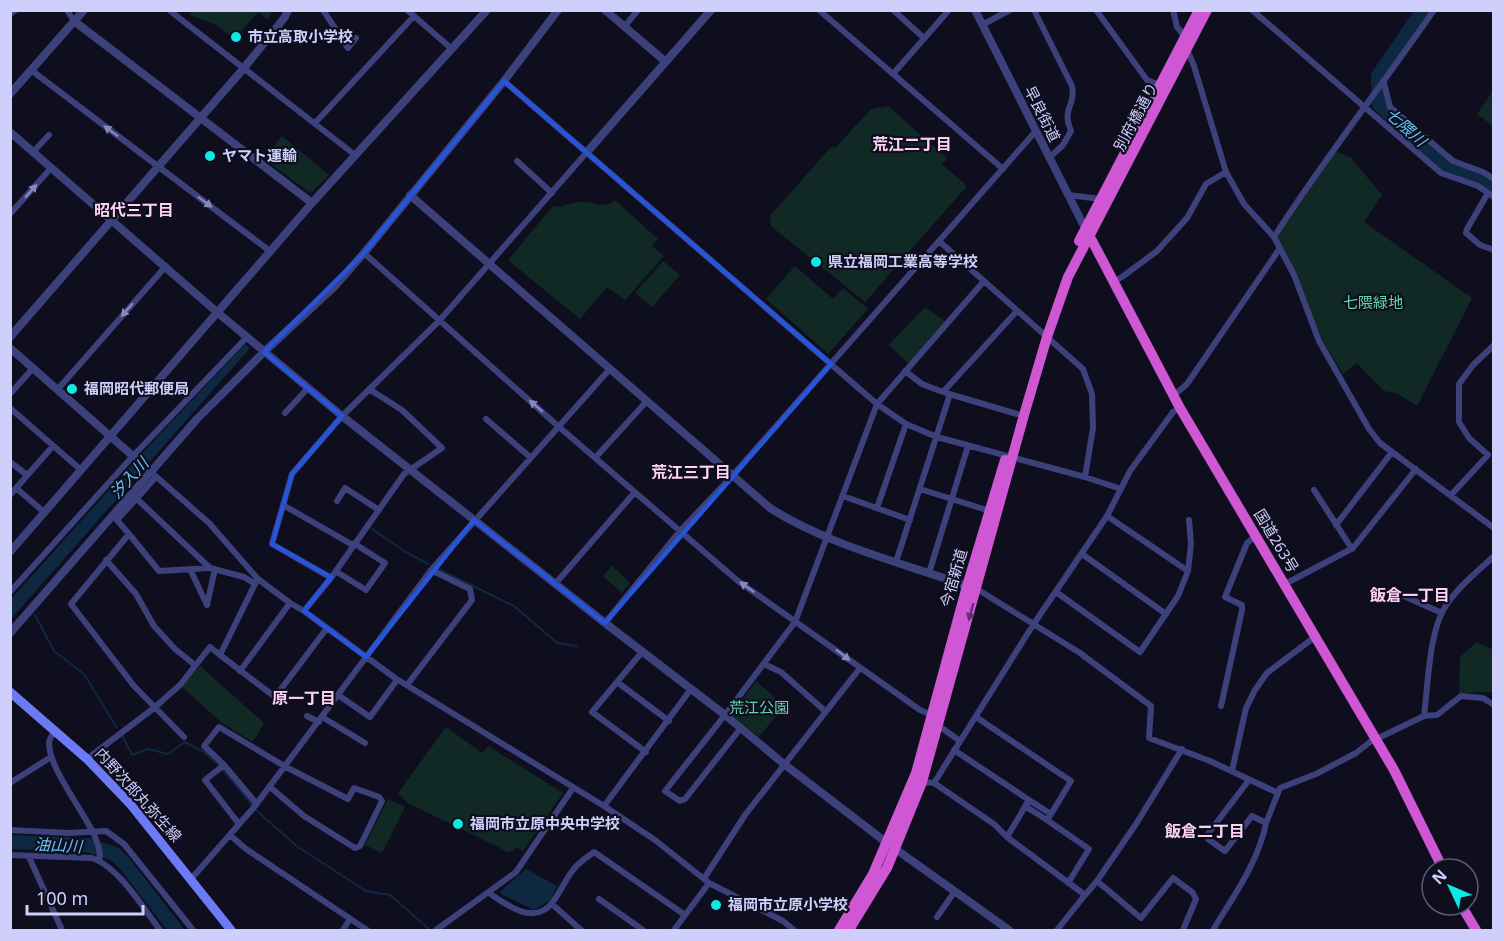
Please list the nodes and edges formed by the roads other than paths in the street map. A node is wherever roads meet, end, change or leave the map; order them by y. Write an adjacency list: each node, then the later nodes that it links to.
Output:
1 (16, 10): 25 (street)
2 (68, 10): 26 (street)
3 (84, 10): 26 (street)
4 (169, 10): 35 (street)
5 (288, 10): 35 (street)
6 (323, 10): 29 (street)
7 (487, 10): 32 (street)
8 (558, 10): 38 (street)
9 (605, 10): 28 (street)
10 (638, 10): 28 (street)
11 (711, 10): 34 (street)
12 (819, 10): 37 (street)
13 (893, 10): 30 (street)
14 (949, 10): 30 (street)
15 (975, 10): 27 (street, 早良街道)
16 (1010, 10): 27 (street)
17 (1034, 10): 51 (street)
18 (1096, 10): 40 (street)
19 (1173, 10): 31 (street)
20 (1199, 10): 31 (highway, 別府橋通り)
21 (1207, 10): 31 (highway, 別府橋通り)
22 (1252, 10): 42 (street)
23 (1434, 10): 39 (street)
24 (411, 12): 32 (street); 44 (street)
25 (10, 14)
26 (74, 21): 36 (street); 43 (street)
27 (982, 25): 46 (street, 早良街道)
28 (624, 27): 34 (street)
29 (356, 38)
30 (924, 38): 37 (street)
31 (1188, 39): 33 (highway, 別府橋通り)
32 (452, 49): 50 (street)
33 (1183, 51): 40 (highway, 別府橋通り); 56 (street)
34 (666, 62): 49 (street)
35 (244, 68): 43 (street); 44 (street)
36 (31, 70): 41 (street); 53 (street, one-way to 36)
37 (893, 74): 55 (street)
38 (504, 81): 49 (street); 59 (street)
39 (1382, 86): 42 (street); 57 (street)
40 (1164, 87): 62 (highway, 別府橋通り); 66 (highway, 別府橋通り)
41 (10, 94)
42 (1365, 107): 61 (street); 67 (street)
43 (200, 117): 53 (street); 63 (street)
44 (315, 123): 50 (street)
45 (10, 132): 48 (street)
46 (1035, 132): 51 (street, 早良街道); 55 (street)
47 (49, 135): 48 (street)
48 (33, 152): 54 (street)
49 (587, 152): 58 (street); 86 (street)
50 (355, 155): 63 (street)
51 (1049, 158): 60 (street, 早良街道)
52 (517, 161): 58 (street)
53 (158, 166): 65 (street); 71 (street, one-way to 71)
54 (51, 168): 64 (street, one-way to 54); 65 (street)
55 (1003, 169): 68 (street)
56 (1226, 172): 67 (street); 76 (street)
57 (1494, 179)
58 (552, 193): 73 (street)
59 (410, 195): 72 (street); 73 (street)
60 (1068, 195): 62 (street); 66 (street, 早良街道)
61 (1491, 195): 70 (street)
62 (1101, 199): 66 (highway, 別府橋通り)
63 (312, 203): 71 (street)
64 (10, 214)
65 (112, 220): 74 (street); 81 (street)
66 (1087, 232): 76 (highway, 国道263号); 80 (highway, 今宿新道)
67 (1274, 237): 69 (street)
68 (939, 241): 75 (street); 86 (street)
69 (1280, 248): 95 (street); 110 (street)
70 (1494, 250)
71 (271, 252): 78 (street)
72 (364, 253): 79 (street); 85 (street)
73 (490, 264): 79 (street); 88 (street)
74 (166, 266): 78 (street); 91 (street, one-way to 91)
75 (984, 281): 77 (street); 89 (street)
76 (1113, 282): 95 (highway, 国道263号)
77 (1017, 311): 80 (street); 93 (street)
78 (218, 313): 82 (street); 106 (street)
79 (439, 321): 92 (street); 105 (street, one-way to 79)
80 (1045, 335): 101 (highway, 今宿新道); 114 (highway, 今宿新道); 122 (street)
81 (10, 337)
82 (247, 337): 85 (street); 111 (street)
83 (1494, 345): 129 (street)
84 (10, 348): 87 (street)
85 (264, 352): 90 (street); 120 (street)
86 (831, 364): 97 (street); 121 (street)
87 (33, 368): 91 (street); 94 (street)
88 (609, 370): 96 (street); 105 (street)
89 (904, 371): 93 (street); 97 (street)
90 (308, 388): 100 (street); 102 (street)
91 (57, 389): 106 (street)
92 (369, 389): 102 (street); 118 (street)
93 (946, 393): 101 (street); 107 (street)
94 (10, 394)
95 (1173, 396): 99 (highway, 国道263号)
96 (646, 402): 113 (street); 121 (street)
97 (877, 404): 104 (street); 130 (street)
98 (10, 408): 108 (street)
99 (1180, 408): 125 (street); 147 (highway, 国道263号)
100 (285, 413)
101 (1017, 414): 114 (highway, 今宿新道)
102 (342, 416): 118 (street); 134 (street)
103 (486, 419): 112 (street)
104 (906, 424): 107 (street); 135 (street)
105 (558, 426): 112 (street); 113 (street)
106 (111, 436): 111 (street); 117 (street)
107 (937, 437): 109 (street); 124 (street)
108 (53, 446): 117 (street); 119 (street)
109 (968, 446): 114 (street); 132 (street)
110 (1392, 452): 116 (street); 143 (street)
111 (133, 456): 120 (street); 168 (street)
112 (530, 458): 140 (street)
113 (595, 458): 127 (street)
114 (1009, 458): 122 (street); 137 (highway, 今宿新道); 166 (highway, 今宿新道)
115 (10, 462): 119 (street)
116 (1416, 469): 129 (street); 150 (street)
117 (81, 470): 138 (street)
118 (410, 470): 136 (street); 140 (street)
119 (27, 475): 123 (street)
120 (153, 475): 131 (street); 163 (street); 178 (street)
121 (732, 476): 145 (street); 148 (street)
122 (1085, 477): 125 (street)
123 (16, 488): 128 (street); 138 (street)
124 (920, 489): 132 (street); 141 (street)
125 (1121, 489): 139 (street)
126 (1314, 490): 143 (street)
127 (635, 492): 145 (street); 164 (street)
128 (10, 495)
129 (1451, 495): 144 (street)
130 (843, 496): 135 (street); 148 (street)
131 (136, 498): 146 (street); 157 (street)
132 (952, 500): 137 (street); 161 (street)
133 (337, 501): 136 (street)
134 (284, 505): 149 (street); 162 (street)
135 (877, 508): 141 (street)
136 (379, 510): 149 (street)
137 (990, 511): 166 (highway, 今宿新道)
138 (44, 512): 151 (street)
139 (1107, 516): 152 (street); 159 (street)
140 (474, 520): 158 (street); 164 (street)
141 (910, 520): 155 (street)
142 (1189, 520): 159 (street)
143 (1336, 525): 150 (street)
144 (1494, 528)
145 (680, 531): 174 (street, one-way to 145); 175 (street)
146 (129, 534): 154 (street); 156 (street)
147 (1256, 536): 165 (highway, 国道263号); 194 (street)
148 (828, 537): 155 (street); 174 (street)
149 (355, 544): 160 (street); 160 (street)
150 (1352, 549): 165 (street)
151 (10, 552)
152 (1082, 554): 167 (street); 173 (street)
153 (1494, 556): 172 (street)
154 (106, 560): 184 (street); 195 (street)
155 (897, 562): 161 (street)
156 (190, 569): 157 (street); 157 (street)
157 (213, 569): 163 (street)
158 (431, 570): 182 (street); 189 (street)
159 (1188, 571): 173 (street)
160 (337, 572): 162 (street)
161 (929, 573): 166 (street)
162 (332, 578): 171 (street)
163 (257, 582): 170 (street); 181 (street)
164 (555, 584): 175 (street)
165 (1285, 584): 179 (highway, 国道263号)
166 (972, 587): 176 (street); 199 (highway, 今宿新道); 204 (highway, 今宿新道, one-way to 204)
167 (1056, 591): 173 (street); 176 (street)
168 (10, 592)
169 (1399, 594): 172 (street)
170 (290, 603): 171 (street); 186 (street)
171 (304, 610): 177 (street)
172 (1442, 613): 200 (street)
173 (1166, 614)
174 (795, 622): 183 (street); 185 (street, one-way to 185)
175 (604, 623): 180 (street)
176 (1033, 625): 201 (street); 211 (street)
177 (327, 628): 182 (street); 186 (street)
178 (10, 633)
179 (1316, 636): 208 (highway, 国道263号); 219 (street)
180 (642, 652): 188 (street); 190 (street)
181 (220, 655): 184 (street); 186 (street)
182 (366, 657): 187 (street); 192 (street)
183 (764, 664): 196 (street); 197 (street)
184 (195, 665): 195 (street)
185 (860, 668): 196 (street); 199 (street)
186 (240, 671)
187 (398, 680): 189 (street); 192 (street)
188 (617, 682): 203 (street); 213 (street)
189 (407, 685): 225 (street)
190 (691, 689): 197 (street); 203 (street)
191 (10, 692): 206 (main road, 内野次郎丸弥生線)
192 (338, 695): 202 (street)
193 (1494, 705): 200 (street)
194 (1221, 706)
195 (154, 708): 207 (street); 215 (street)
196 (825, 711): 216 (street)
197 (725, 715): 205 (street); 205 (street)
198 (307, 716): 202 (street)
199 (932, 716): 237 (highway, 今宿新道)
200 (1424, 716): 208 (street)
201 (976, 717): 209 (street); 230 (street)
202 (320, 720): 210 (street); 218 (street)
203 (669, 721): 213 (street)
204 (939, 726): 209 (street); 221 (highway, 今宿新道)
205 (740, 729): 216 (street)
206 (55, 730): 214 (street); 215 (main road, 内野次郎丸弥生線)
207 (184, 737)
208 (1376, 738): 226 (street); 240 (highway, 国道263号)
209 (960, 741): 212 (street)
210 (365, 743)
211 (1182, 749): 219 (street); 244 (street)
212 (954, 750): 223 (street); 227 (street)
213 (646, 752): 229 (street)
214 (51, 757): 222 (street); 234 (street)
215 (87, 759): 242 (main road, 内野次郎丸弥生線)
216 (784, 764): 237 (street); 243 (street)
217 (222, 767): 218 (street); 228 (street); 232 (street)
218 (285, 767): 224 (street); 224 (street)
219 (1232, 771): 220 (street)
220 (1249, 780): 226 (street); 231 (street)
221 (922, 782): 223 (street); 237 (highway, 今宿新道)
222 (10, 783)
223 (934, 783): 236 (street)
224 (270, 787): 228 (street)
225 (573, 788): 229 (street); 247 (street)
226 (1278, 793): 231 (street)
227 (1027, 803): 230 (street); 236 (street)
228 (254, 806): 232 (street)
229 (604, 806): 243 (street)
230 (1049, 817): 245 (street)
231 (1266, 823): 273 (street)
232 (239, 824): 235 (street)
233 (10, 830): 234 (street)
234 (93, 835): 241 (street); 258 (street)
235 (230, 835): 242 (street); 254 (street)
236 (1007, 837): 245 (street)
237 (892, 846): 246 (street); 267 (highway, 今宿新道); 268 (highway, 今宿新道)
238 (10, 855): 239 (street)
239 (29, 857): 241 (street); 256 (street)
240 (1437, 857)
241 (100, 858): 257 (street)
242 (191, 879): 259 (main road, 内野次郎丸弥生線)
243 (707, 880): 251 (street); 266 (street)
244 (1097, 881): 248 (street); 272 (street)
245 (1068, 883): 248 (street)
246 (955, 891): 252 (street); 255 (street)
247 (489, 893): 250 (street); 262 (street)
248 (1085, 896): 271 (street)
249 (599, 900): 264 (street)
250 (552, 904): 251 (street); 263 (street)
251 (685, 915): 265 (street)
252 (937, 917)
253 (1468, 917): 274 (highway)
254 (350, 919): 260 (street); 261 (street)
255 (996, 921): 269 (street); 270 (street)
256 (62, 930)
257 (160, 930)
258 (193, 930)
259 (231, 930)
260 (343, 930)
261 (368, 930)
262 (437, 930)
263 (581, 930)
264 (643, 930)
265 (674, 930)
266 (794, 930)
267 (839, 930)
268 (849, 930)
269 (994, 930)
270 (1009, 930)
271 (1057, 930)
272 (1183, 930)
273 (1215, 930)
274 (1476, 930)

